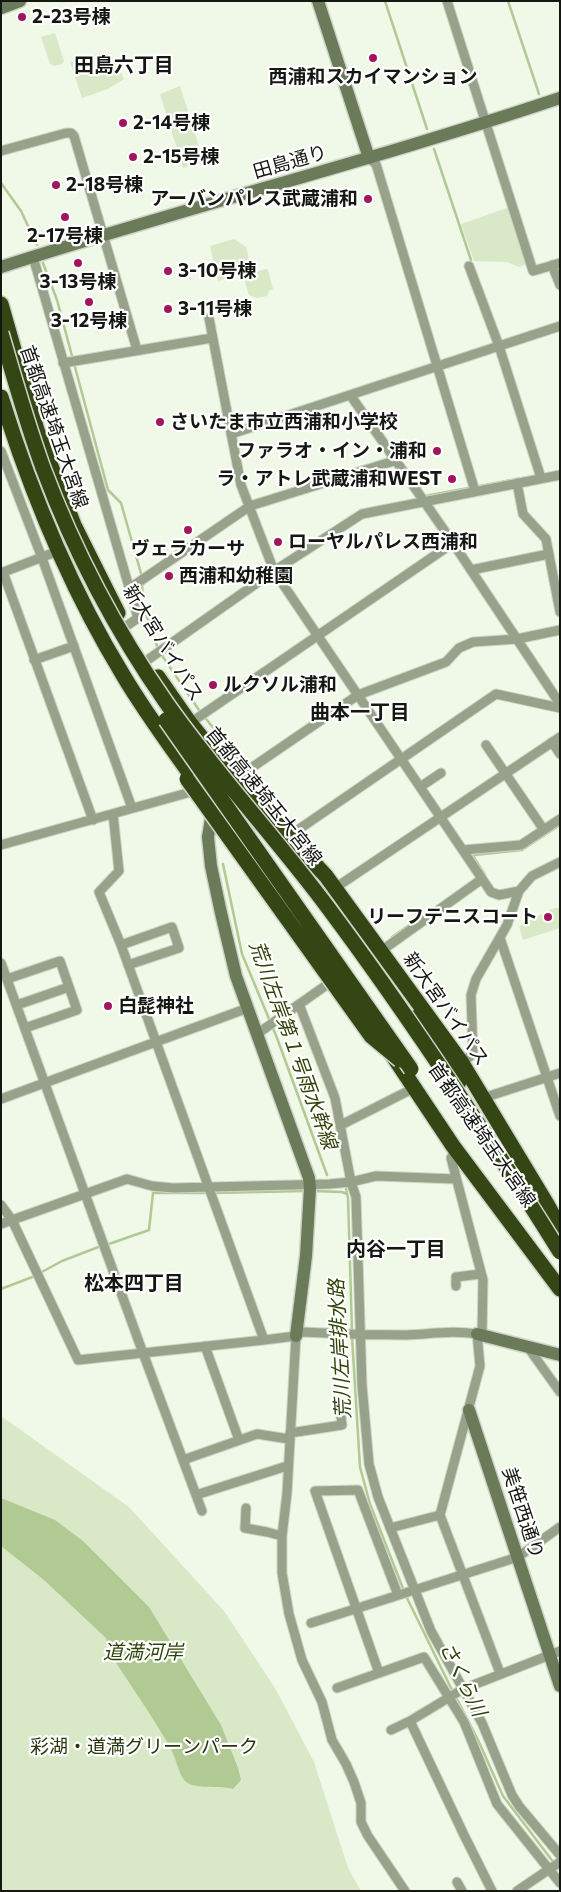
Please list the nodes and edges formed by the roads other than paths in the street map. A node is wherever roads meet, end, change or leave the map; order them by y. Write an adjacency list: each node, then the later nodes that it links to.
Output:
1 (20, 1): 4 (street)
2 (318, 1): 8 (street)
3 (448, 1): 6 (street)
4 (1, 8)
5 (560, 98): 6 (street, 田島通り)
6 (486, 123): 8 (street, 田島通り); 11 (street)
7 (1, 151): 9 (street)
8 (369, 158): 9 (street, 田島通り); 23 (street)
9 (103, 234): 10 (street, 田島通り); 21 (street)
10 (33, 257): 13 (street, 田島通り); 22 (street)
11 (556, 264): 14 (street)
12 (469, 266): 20 (street)
13 (1, 267)
14 (560, 285)
15 (1, 304): 46 (highway, 新大宮バイパス)
16 (209, 318): 19 (street)
17 (560, 326): 20 (street)
18 (1, 333): 114 (highway, 首都高速埼玉大宮線, bridge)
19 (212, 338): 21 (street); 27 (street)
20 (499, 346): 23 (street); 31 (street)
21 (137, 350): 22 (street)
22 (63, 363): 44 (street)
23 (437, 368): 25 (street); 33 (street)
24 (1, 369): 98 (highway, 首都高速埼玉大宮線, bridge)
25 (351, 396): 27 (street); 29 (street)
26 (1, 397): 37 (highway)
27 (231, 434): 35 (street)
28 (1, 451): 39 (street)
29 (397, 460): 34 (street); 35 (street)
30 (560, 475): 31 (street)
31 (541, 478): 32 (street)
32 (518, 483): 33 (street); 38 (street)
33 (475, 491): 34 (street)
34 (424, 501): 36 (street); 41 (street)
35 (250, 506): 41 (street); 44 (street)
36 (453, 543): 40 (street); 48 (street)
37 (58, 551): 39 (street); 56 (highway)
38 (549, 554): 40 (street); 43 (street)
39 (42, 558): 42 (street); 50 (street)
40 (471, 570): 49 (street)
41 (274, 571): 48 (street); 51 (street)
42 (2, 572): 52 (street)
43 (558, 587): 45 (street)
44 (130, 588): 46 (street)
45 (560, 612)
46 (125, 627): 51 (highway, 新大宮バイパス)
47 (560, 630): 49 (street)
48 (318, 636): 53 (street); 57 (street)
49 (517, 639): 53 (street); 54 (street)
50 (74, 646): 52 (street); 68 (street)
51 (155, 654): 57 (highway, 新大宮バイパス)
52 (34, 660): 72 (street)
53 (358, 695): 61 (street); 64 (street)
54 (560, 704)
55 (560, 708): 61 (street)
56 (146, 712): 66 (highway); 98 (highway, bridge)
57 (198, 717): 64 (highway, 新大宮バイパス)
58 (556, 739): 60 (street); 63 (street)
59 (486, 745): 63 (street)
60 (560, 754)
61 (401, 759): 65 (street); 74 (street)
62 (441, 773): 65 (street)
63 (506, 773): 70 (street); 73 (street)
64 (235, 779): 67 (street); 74 (highway, 新大宮バイパス)
65 (420, 787): 70 (street)
66 (201, 789): 67 (highway); 68 (street)
67 (213, 806): 75 (street); 76 (highway)
68 (132, 808): 69 (street)
69 (113, 814): 72 (street); 84 (street)
70 (440, 817): 78 (street); 81 (street)
71 (560, 819): 73 (street)
72 (92, 820): 77 (street)
73 (544, 830): 78 (street)
74 (290, 836): 81 (highway, 新大宮バイパス)
75 (208, 837): 76 (street); 93 (street)
76 (236, 838): 88 (highway)
77 (1, 845)
78 (463, 850): 80 (street)
79 (560, 862): 82 (street)
80 (482, 879): 82 (street); 85 (street)
81 (330, 882): 85 (highway, 新大宮バイパス); 114 (highway, bridge)
82 (519, 891): 83 (street)
83 (500, 938): 97 (street); 100 (street)
84 (121, 945): 87 (street); 87 (street)
85 (381, 951): 97 (highway, 新大宮バイパス)
86 (1, 964): 89 (street)
87 (128, 965): 96 (street)
88 (337, 977): 91 (street); 102 (highway)
89 (8, 979): 90 (street); 92 (street)
90 (69, 987): 92 (street); 94 (street)
91 (299, 1004): 95 (street); 106 (street)
92 (17, 1005): 94 (street)
93 (248, 1008): 95 (street); 96 (street)
94 (25, 1028): 101 (street)
95 (256, 1034): 110 (street)
96 (156, 1042): 101 (street); 111 (street)
97 (462, 1063): 104 (highway, 新大宮バイパス)
98 (411, 1068): 120 (highway, 首都高速埼玉大宮線)
99 (560, 1073): 100 (street)
100 (546, 1077): 104 (street); 105 (street)
101 (45, 1082): 103 (street); 112 (street)
102 (414, 1088): 106 (street); 107 (highway)
103 (1, 1098)
104 (483, 1098): 117 (highway, 新大宮バイパス)
105 (560, 1116)
106 (341, 1125): 109 (street)
107 (456, 1149): 108 (street); 122 (highway)
108 (456, 1179): 109 (street); 119 (street)
109 (350, 1182): 110 (street); 123 (street)
110 (310, 1189): 111 (street); 125 (street)
111 (211, 1191): 112 (street); 126 (street)
112 (85, 1194): 115 (street); 129 (street)
113 (1, 1205): 115 (street)
114 (539, 1218): 118 (highway, 首都高速埼玉大宮線, bridge)
115 (12, 1220): 116 (street); 129 (street)
116 (1, 1224)
117 (560, 1228)
118 (560, 1252)
119 (481, 1274): 121 (street); 124 (street)
120 (560, 1277)
121 (456, 1286)
122 (560, 1289)
123 (359, 1335): 124 (street); 125 (street); 143 (street)
124 (479, 1335): 127 (street); 133 (street)
125 (296, 1336): 126 (street); 134 (street)
126 (264, 1340): 128 (street)
127 (526, 1345): 130 (street); 131 (street)
128 (205, 1346): 129 (street); 135 (street)
129 (143, 1353): 136 (street)
130 (560, 1355)
131 (560, 1392)
132 (340, 1408): 134 (street)
133 (469, 1410): 141 (street); 145 (street, 美笹西通り)
134 (289, 1436): 135 (street); 137 (street)
135 (239, 1440): 136 (street)
136 (183, 1460): 138 (street)
137 (287, 1466): 138 (street); 144 (street)
138 (196, 1495): 140 (street)
139 (246, 1508): 144 (street)
140 (202, 1510)
141 (440, 1515): 143 (street); 146 (street)
142 (560, 1527): 145 (street)
143 (390, 1528): 147 (street)
144 (282, 1536): 164 (street)
145 (518, 1557): 146 (street); 151 (street, 美笹西通り)
146 (463, 1574): 147 (street); 153 (street)
147 (412, 1591): 148 (street); 156 (street)
148 (399, 1595): 149 (street); 149 (street)
149 (356, 1609): 150 (street); 152 (street)
150 (312, 1623)
151 (554, 1652): 153 (street); 154 (street, 美笹西通り)
152 (379, 1673): 155 (street); 157 (street)
153 (500, 1673): 156 (street)
154 (560, 1686)
155 (337, 1688)
156 (461, 1689): 157 (street); 160 (street)
157 (449, 1696): 158 (street); 161 (street)
158 (410, 1721): 159 (street); 166 (street)
159 (391, 1730)
160 (559, 1860): 161 (street)
161 (550, 1869): 163 (street); 167 (street)
162 (457, 1882): 165 (street)
163 (560, 1883)
164 (405, 1891)
165 (462, 1891)
166 (492, 1891)
167 (517, 1891)

